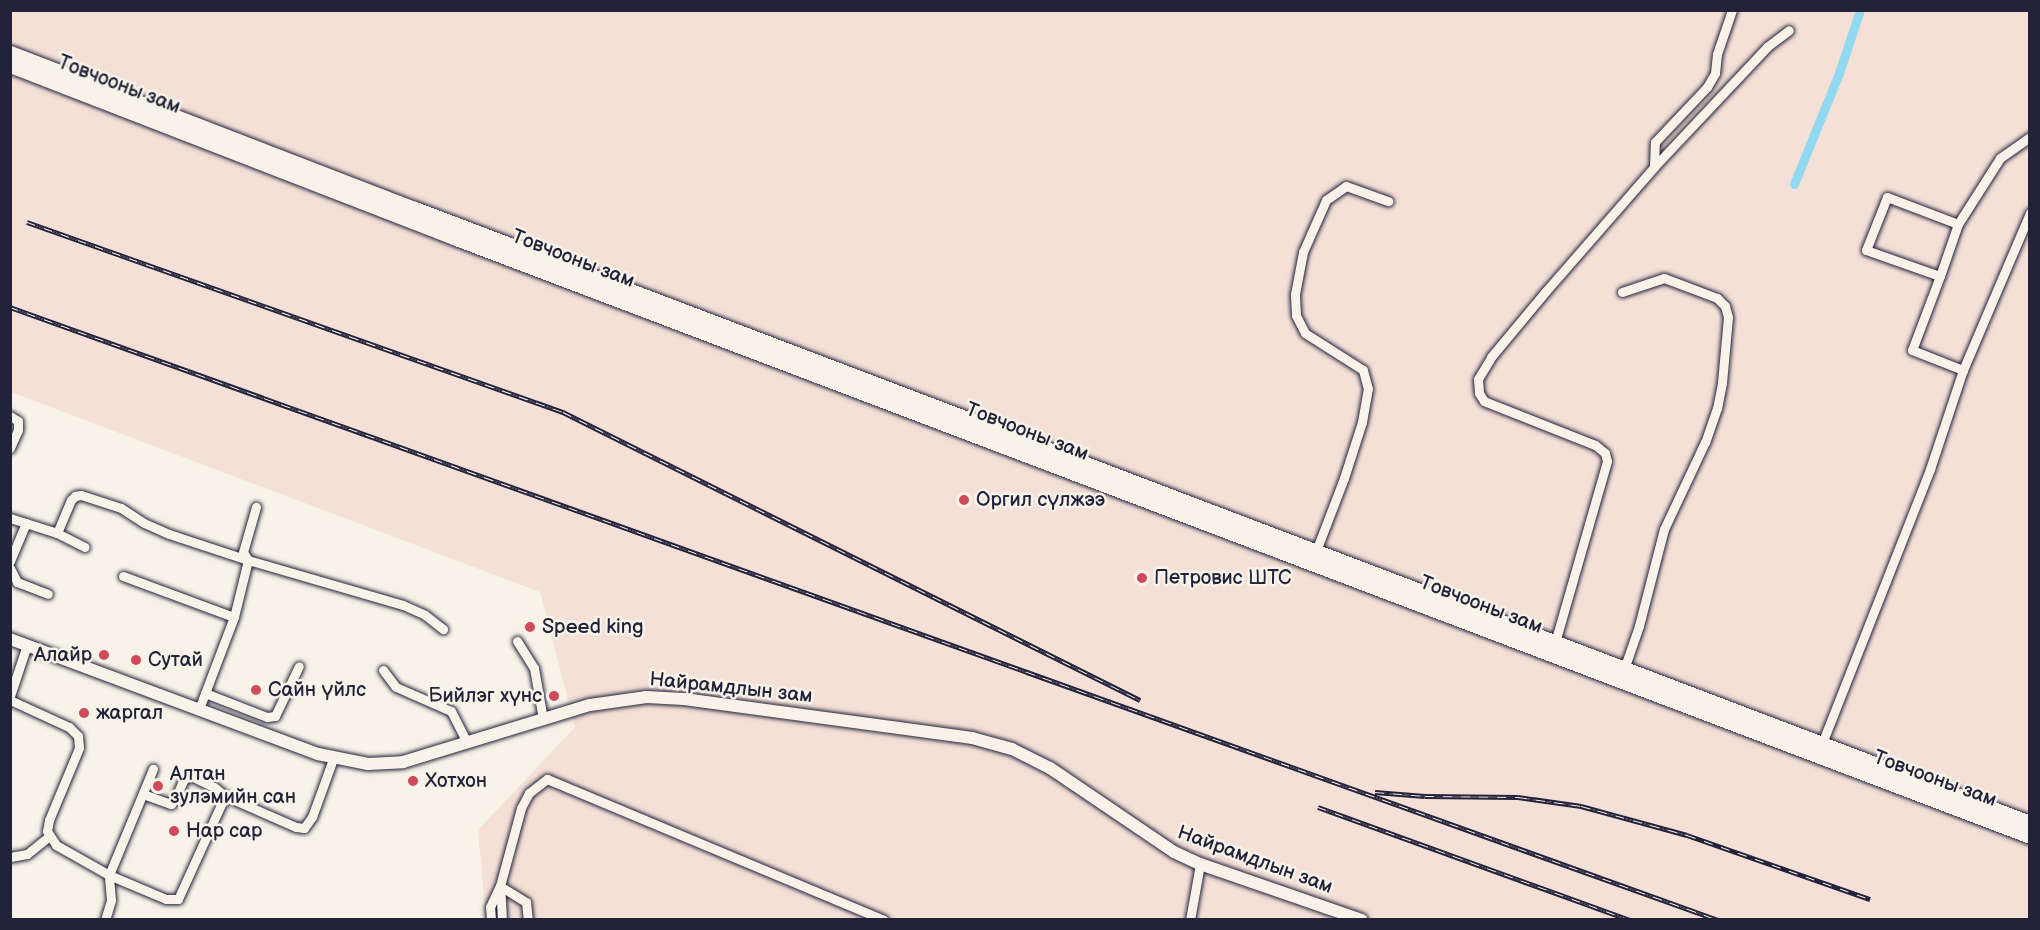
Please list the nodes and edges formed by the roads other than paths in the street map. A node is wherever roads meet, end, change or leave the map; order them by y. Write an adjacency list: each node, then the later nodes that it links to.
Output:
1 (1732, 10): 6 (street)
2 (1789, 30): 6 (street)
3 (10, 53): 20 (highway, Товчооны зам)
4 (10, 65): 31 (highway, Товчооны зам)
5 (2030, 137): 9 (street)
6 (1654, 167): 31 (street)
7 (1388, 201): 20 (street)
8 (2030, 213): 12 (street)
9 (1958, 224): 10 (street); 10 (street)
10 (1940, 276): 12 (street)
11 (1622, 292): 33 (street)
12 (1963, 370): 40 (street)
13 (10, 416): 14 (street)
14 (10, 448)
15 (256, 507): 21 (street)
16 (10, 518): 17 (street)
17 (26, 523): 18 (street); 22 (street)
18 (57, 533): 19 (street); 21 (street)
19 (86, 547)
20 (1316, 551): 31 (highway, Товчооны зам)
21 (248, 560): 26 (street); 27 (street)
22 (10, 561)
23 (10, 568): 25 (street)
24 (123, 576): 26 (street)
25 (48, 594)
26 (234, 617): 35 (street)
27 (443, 629)
28 (10, 639): 30 (main road, Найрамдлын зам)
29 (517, 640): 38 (street)
30 (27, 645): 36 (street); 37 (main road, Найрамдлын зам)
31 (1553, 648): 33 (highway, Товчооны зам); 47 (highway, Товчооны зам)
32 (298, 666): 35 (street)
33 (1624, 669): 40 (highway, Товчооны зам)
34 (383, 670): 39 (street)
35 (205, 693): 37 (street)
36 (10, 698): 46 (street)
37 (199, 709): 41 (main road, Найрамдлын зам)
38 (543, 719): 39 (main road, Найрамдлын зам); 49 (main road, Найрамдлын зам)
39 (467, 742): 41 (main road, Найрамдлын зам)
40 (1821, 746): 45 (highway, Товчооны зам)
41 (333, 759): 44 (street)
42 (153, 769): 43 (street)
43 (143, 794): 44 (street); 50 (street)
44 (225, 796): 50 (street)
45 (2030, 823)
46 (49, 836): 48 (street); 50 (street)
47 (2030, 836)
48 (10, 857)
49 (1200, 864): 57 (street); 58 (main road, Найрамдлын зам)
50 (109, 875): 52 (street)
51 (500, 886): 53 (street); 54 (street); 55 (street); 56 (street)
52 (105, 920)
53 (492, 920)
54 (502, 920)
55 (528, 920)
56 (885, 920)
57 (1190, 920)
58 (1362, 920)

